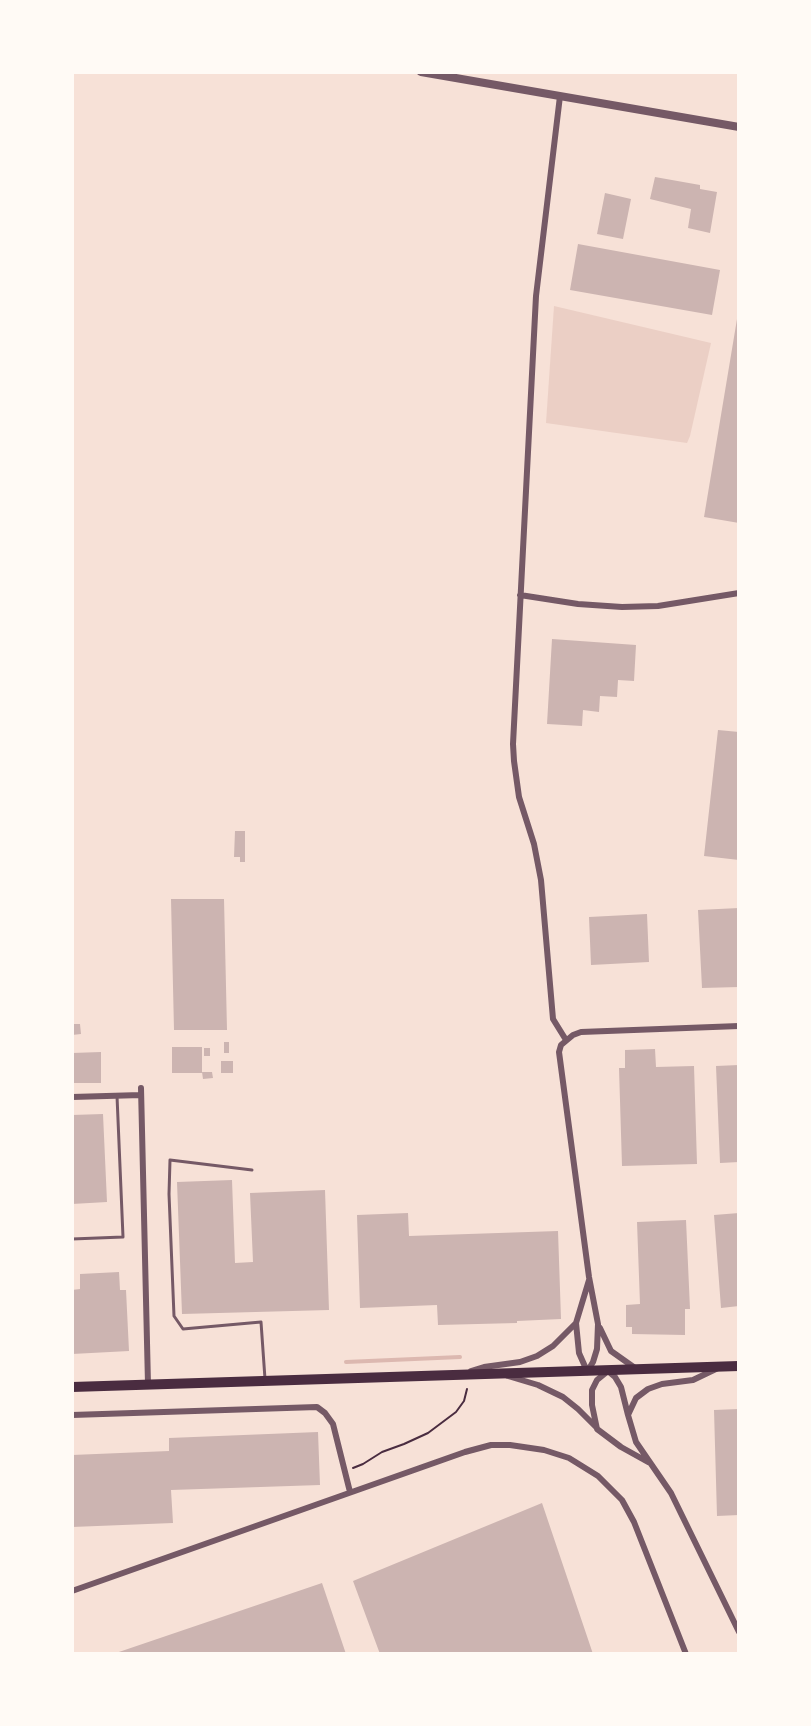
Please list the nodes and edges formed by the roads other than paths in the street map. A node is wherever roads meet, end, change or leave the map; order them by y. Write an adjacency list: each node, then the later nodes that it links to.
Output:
1 (421, 72): 2 (street)
2 (560, 96): 3 (street); 5 (street)
3 (739, 127)
4 (739, 593): 5 (street)
5 (520, 595): 7 (street)
6 (739, 1026): 7 (street)
7 (566, 1040): 12 (street)
8 (117, 1096): 9 (street); 11 (lane); 23 (street)
9 (72, 1097)
10 (252, 1170): 22 (lane)
11 (72, 1239)
12 (590, 1277): 13 (street); 14 (street)
13 (576, 1323): 19 (street); 20 (street)
14 (598, 1324): 17 (street); 19 (street)
15 (739, 1366): 16 (main road)
16 (721, 1367): 17 (main road); 26 (street)
17 (639, 1370): 18 (main road)
18 (608, 1371): 19 (main road); 26 (street); 27 (street)
19 (587, 1372): 21 (main road)
20 (461, 1374): 21 (main road); 22 (main road)
21 (496, 1374): 27 (street)
22 (266, 1381): 23 (main road)
23 (148, 1384): 24 (main road)
24 (72, 1387)
25 (72, 1415): 29 (street)
26 (628, 1415): 28 (street)
27 (597, 1428): 28 (street)
28 (651, 1464): 31 (street)
29 (350, 1492): 30 (street); 32 (street)
30 (72, 1591)
31 (739, 1632)
32 (686, 1654)

